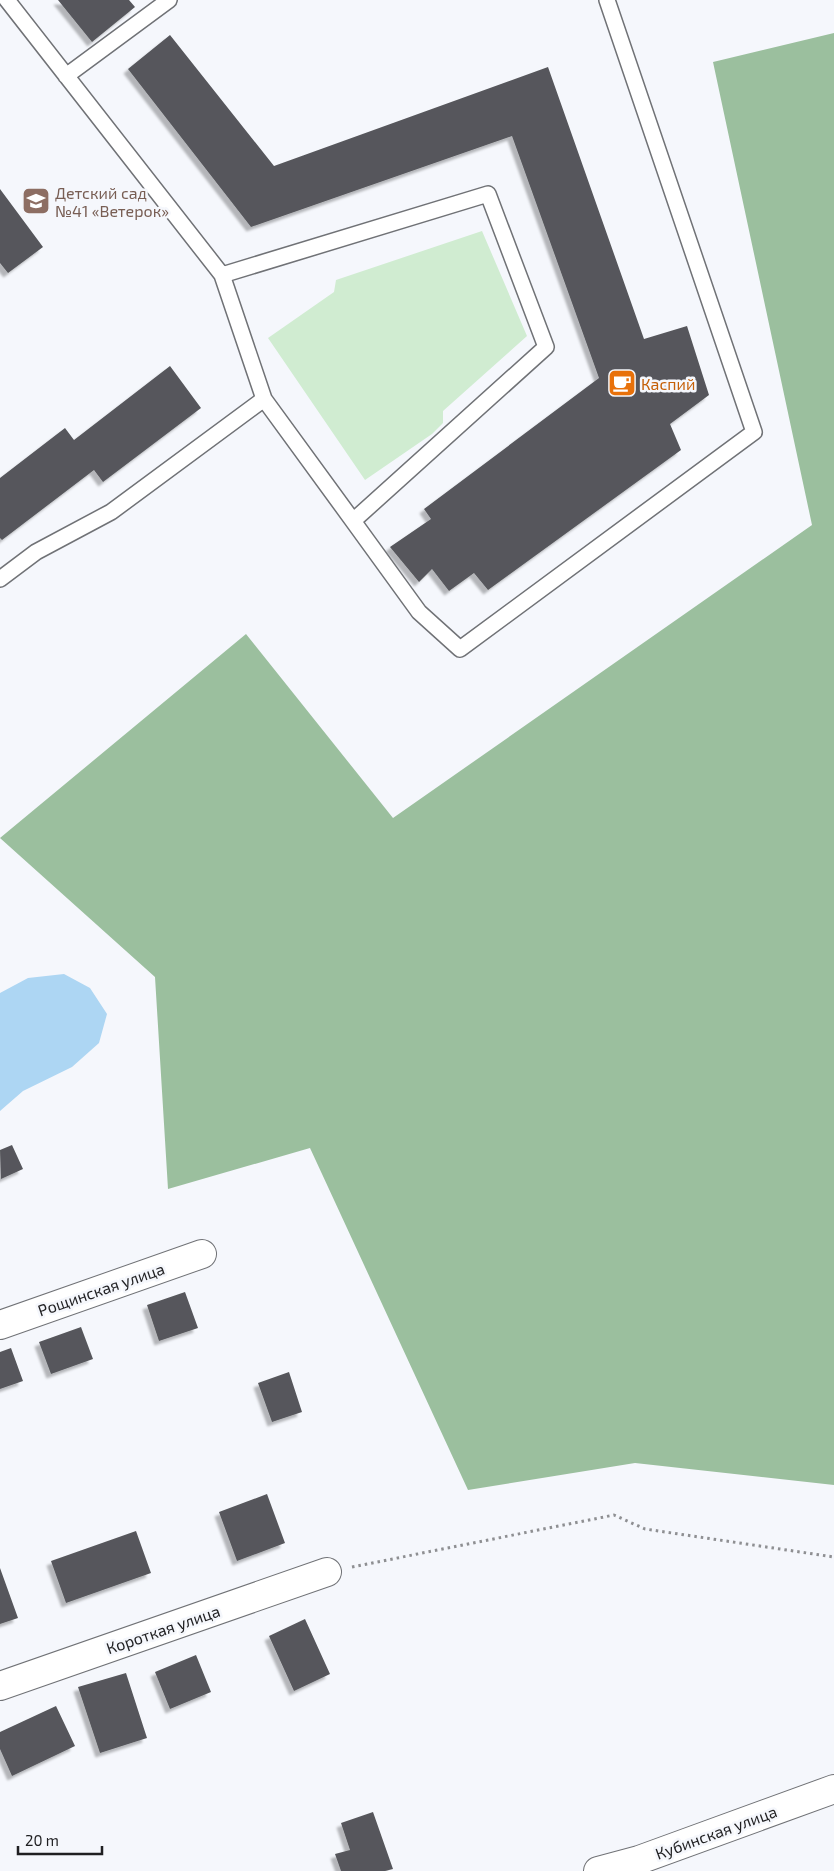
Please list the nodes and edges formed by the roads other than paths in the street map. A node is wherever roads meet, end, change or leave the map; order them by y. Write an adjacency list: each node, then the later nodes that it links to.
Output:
1 (7, 0): 4 (lane)
2 (168, 0): 4 (lane)
3 (607, 0): 7 (lane)
4 (66, 76): 5 (lane)
5 (222, 275): 6 (lane); 7 (lane)
6 (264, 400): 7 (lane); 8 (lane)
7 (353, 521)
8 (0, 579)
9 (202, 1254): 10 (street, Рощинская улица)
10 (0, 1325)
11 (326, 1572): 12 (street, Короткая улица)
12 (0, 1686)
13 (834, 1789): 14 (street, Кубинская улица)
14 (598, 1871)

